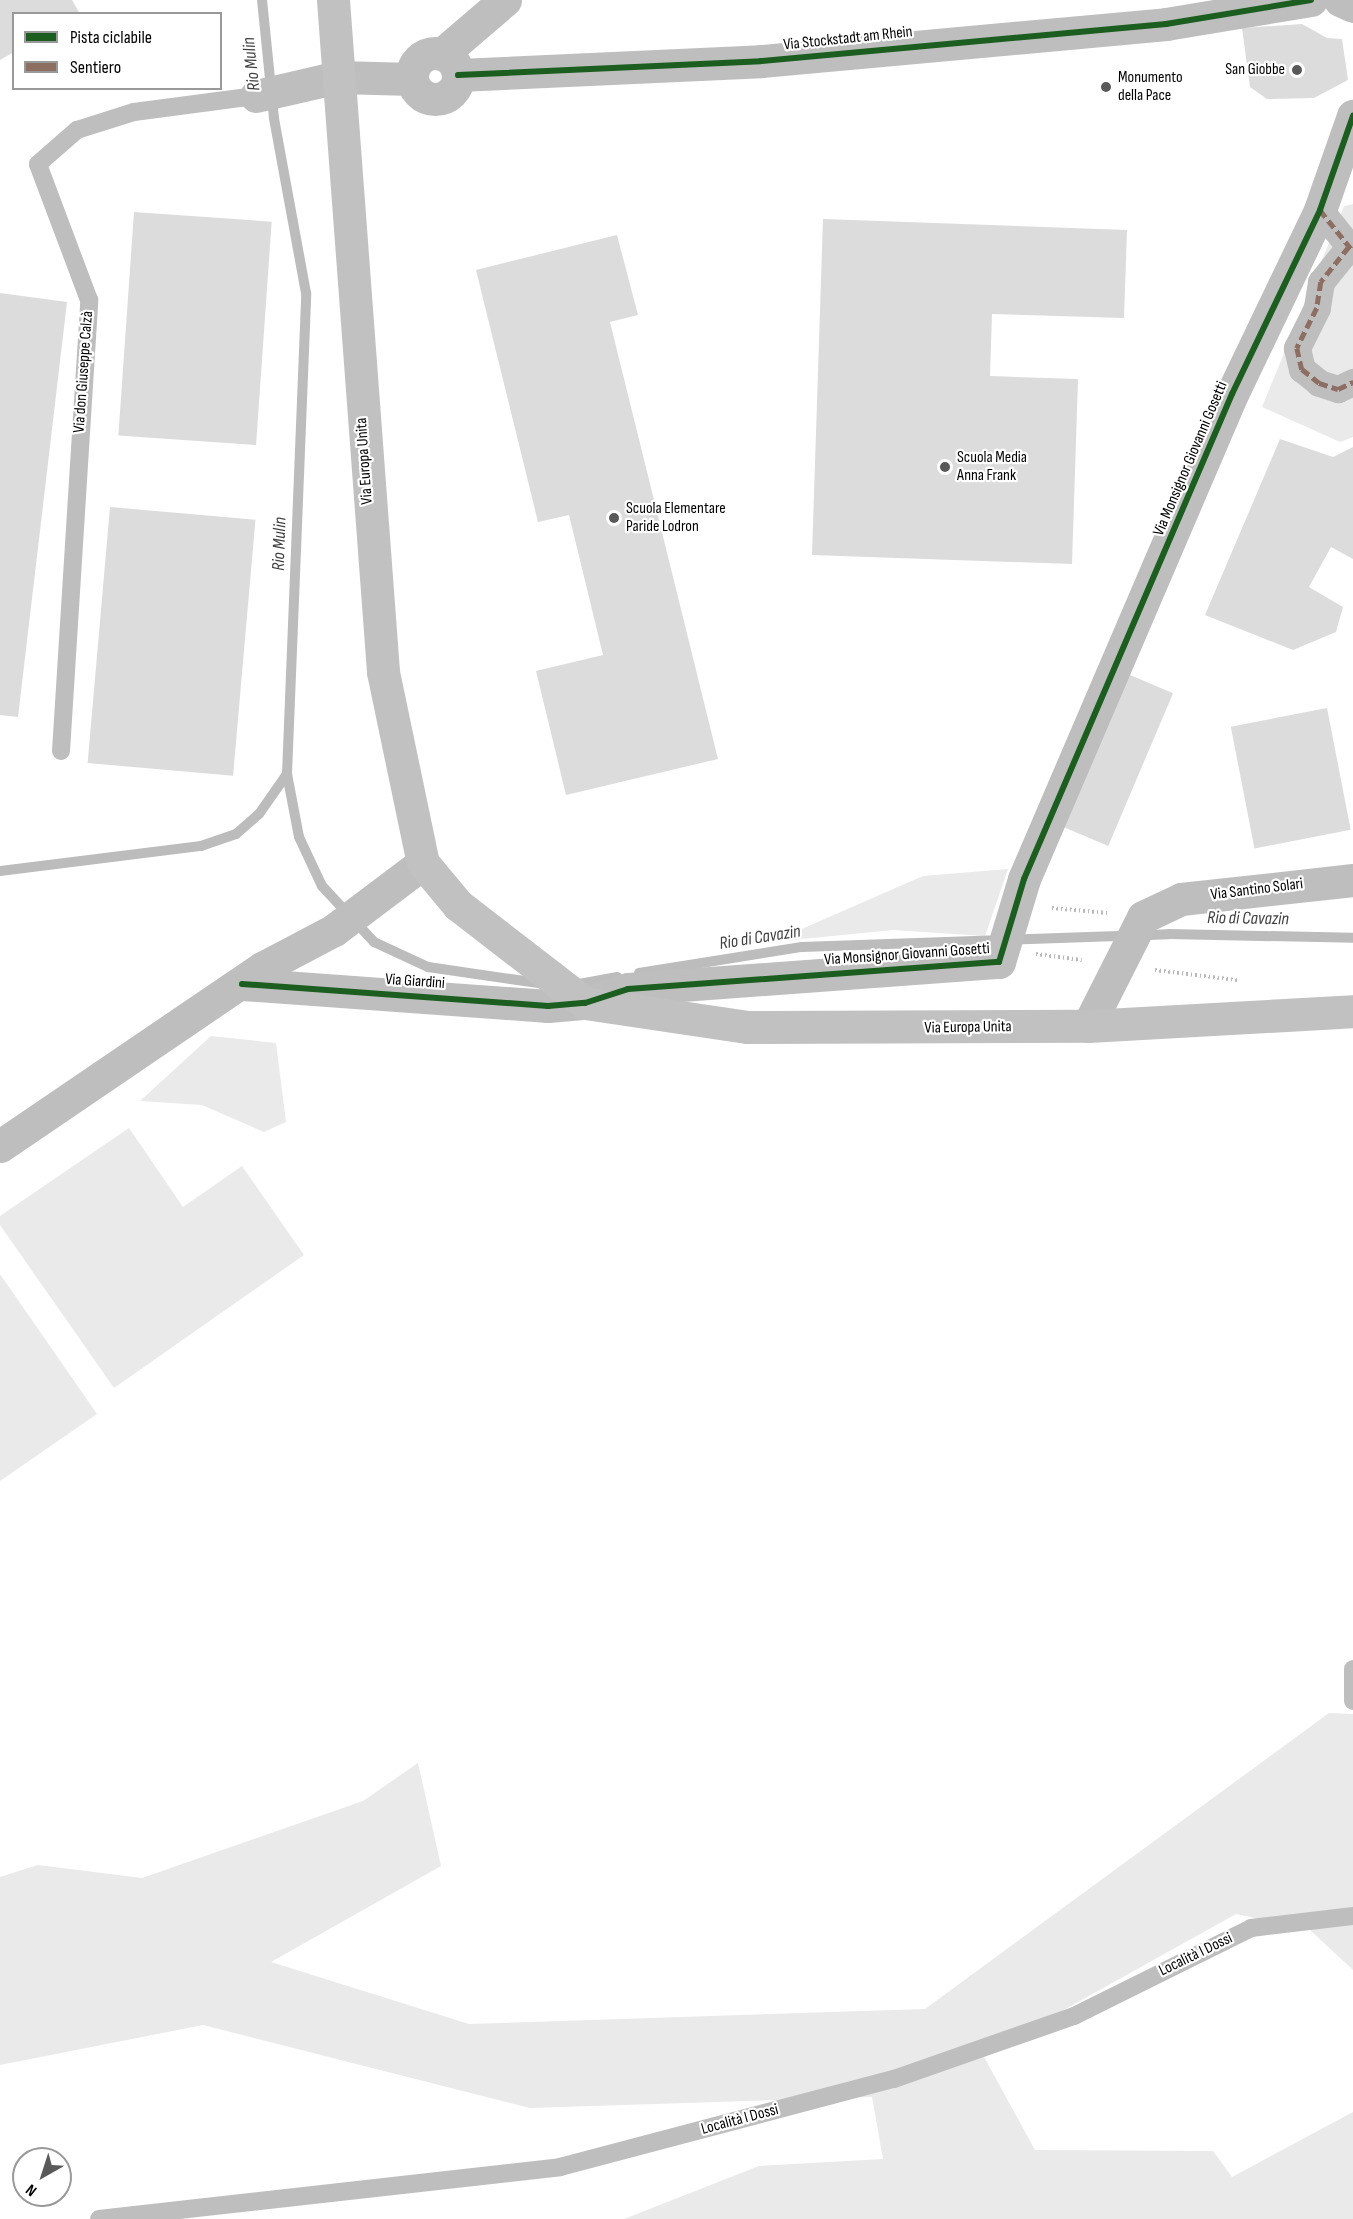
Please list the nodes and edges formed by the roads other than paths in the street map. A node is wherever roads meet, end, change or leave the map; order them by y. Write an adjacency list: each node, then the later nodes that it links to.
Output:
1 (333, 0): 5 (main road, Via Europa Unita)
2 (505, 0): 4 (street)
3 (1311, 0): 4 (street, Via Stockstadt am Rhein)
4 (450, 64): 5 (street)
5 (338, 77): 6 (street); 12 (main road, Via Europa Unita)
6 (270, 93): 11 (lane, Via don Giuseppe Calzà)
7 (1353, 116): 8 (street, Via Monsignor Giovanni Gosetti)
8 (1320, 210): 9 (street); 15 (street, Via Monsignor Giovanni Gosetti)
9 (1351, 249): 10 (street)
10 (1353, 382)
11 (61, 751)
12 (423, 863): 14 (street); 15 (main road, Via Europa Unita)
13 (1353, 880): 17 (street, Via Santino Solari)
14 (242, 984): 15 (street, Via Giardini); 18 (street)
15 (585, 1003): 17 (main road, Via Europa Unita)
16 (1353, 1011): 17 (main road, Via Europa Unita)
17 (1088, 1026)
18 (0, 1146)
19 (1353, 1669): 20 (lane)
20 (1353, 1701)
21 (1353, 1916): 22 (lane, Località I Dossi)
22 (99, 2219)

